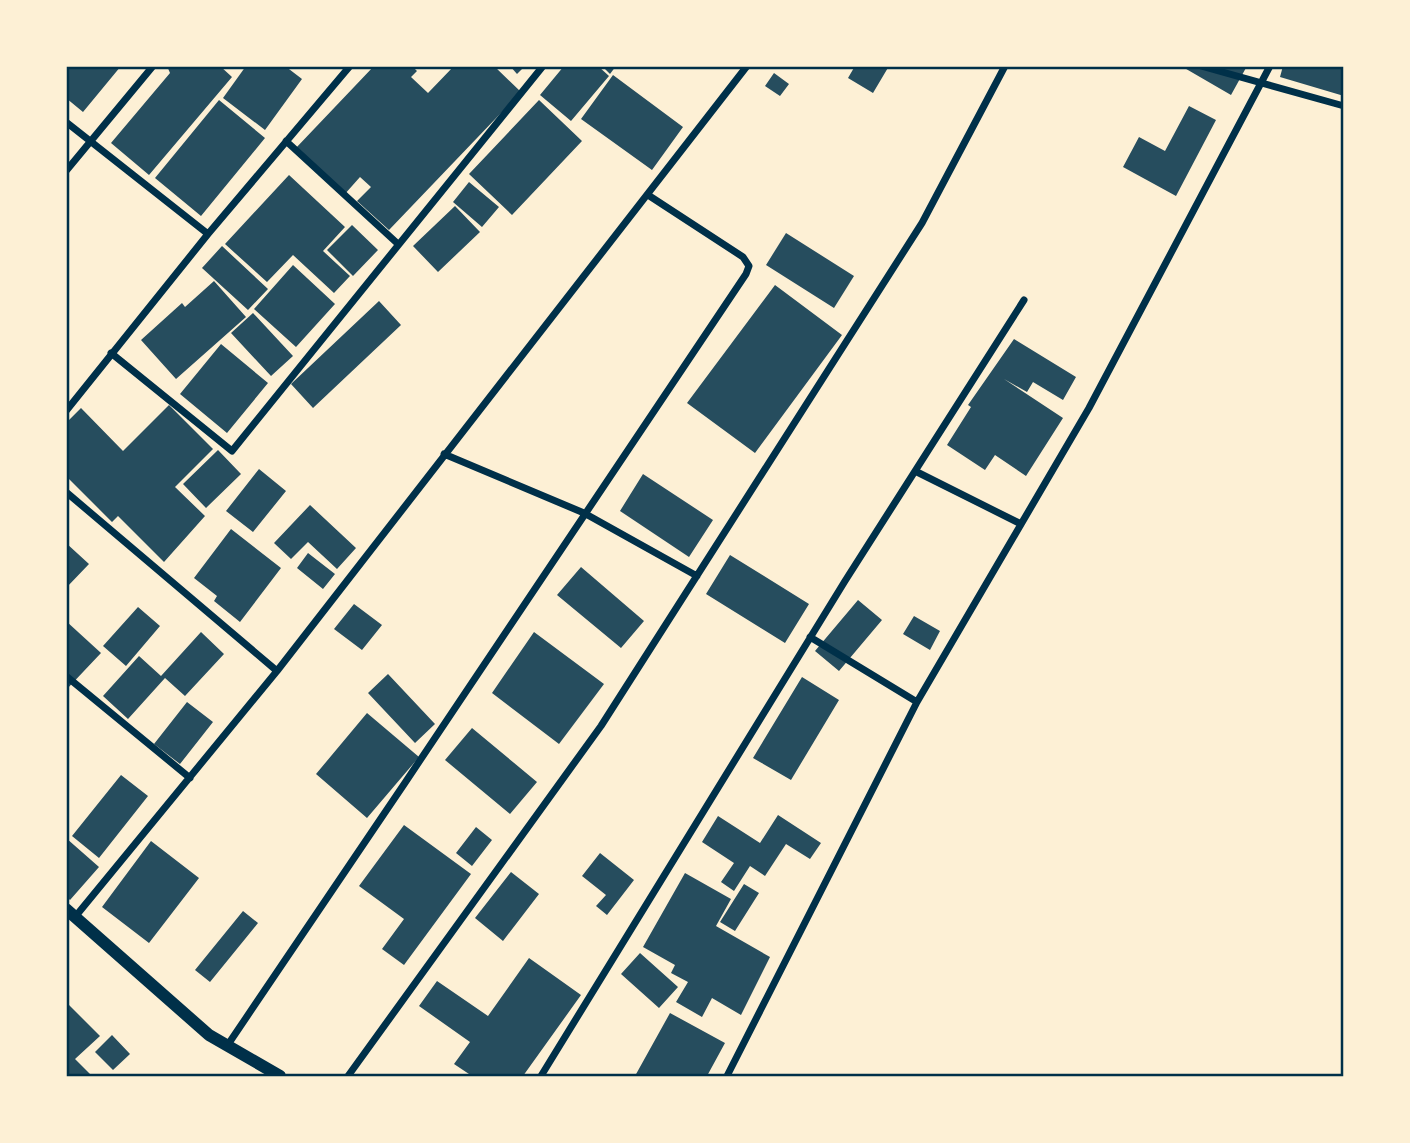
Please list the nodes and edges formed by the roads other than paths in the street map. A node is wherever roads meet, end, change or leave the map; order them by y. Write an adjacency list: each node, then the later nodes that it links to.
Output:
1 (153, 66): 11 (street)
2 (350, 66): 12 (street)
3 (544, 66): 16 (street)
4 (747, 66): 14 (street)
5 (1005, 66): 25 (street)
6 (1201, 66): 8 (street)
7 (1270, 66): 8 (street)
8 (1262, 82): 9 (street); 24 (street)
9 (1343, 106)
10 (66, 122): 11 (street)
11 (90, 141): 13 (street); 15 (street)
12 (286, 141): 15 (street); 16 (street)
13 (66, 171)
14 (648, 195): 20 (street); 23 (street)
15 (208, 234): 18 (street)
16 (398, 244): 18 (street)
17 (1024, 300): 21 (street)
18 (111, 353): 19 (street)
19 (66, 411)
20 (444, 454): 23 (street); 27 (street)
21 (915, 471): 24 (street); 26 (street)
22 (66, 492): 27 (street)
23 (584, 513): 25 (street); 32 (street)
24 (1021, 524): 29 (street)
25 (697, 576): 34 (street)
26 (810, 637): 29 (street); 35 (street)
27 (277, 671): 30 (street)
28 (66, 676): 30 (street)
29 (917, 702): 36 (street)
30 (190, 778): 31 (street)
31 (71, 913): 32 (street)
32 (227, 1046): 33 (street)
33 (280, 1076)
34 (348, 1076)
35 (541, 1076)
36 (727, 1076)

